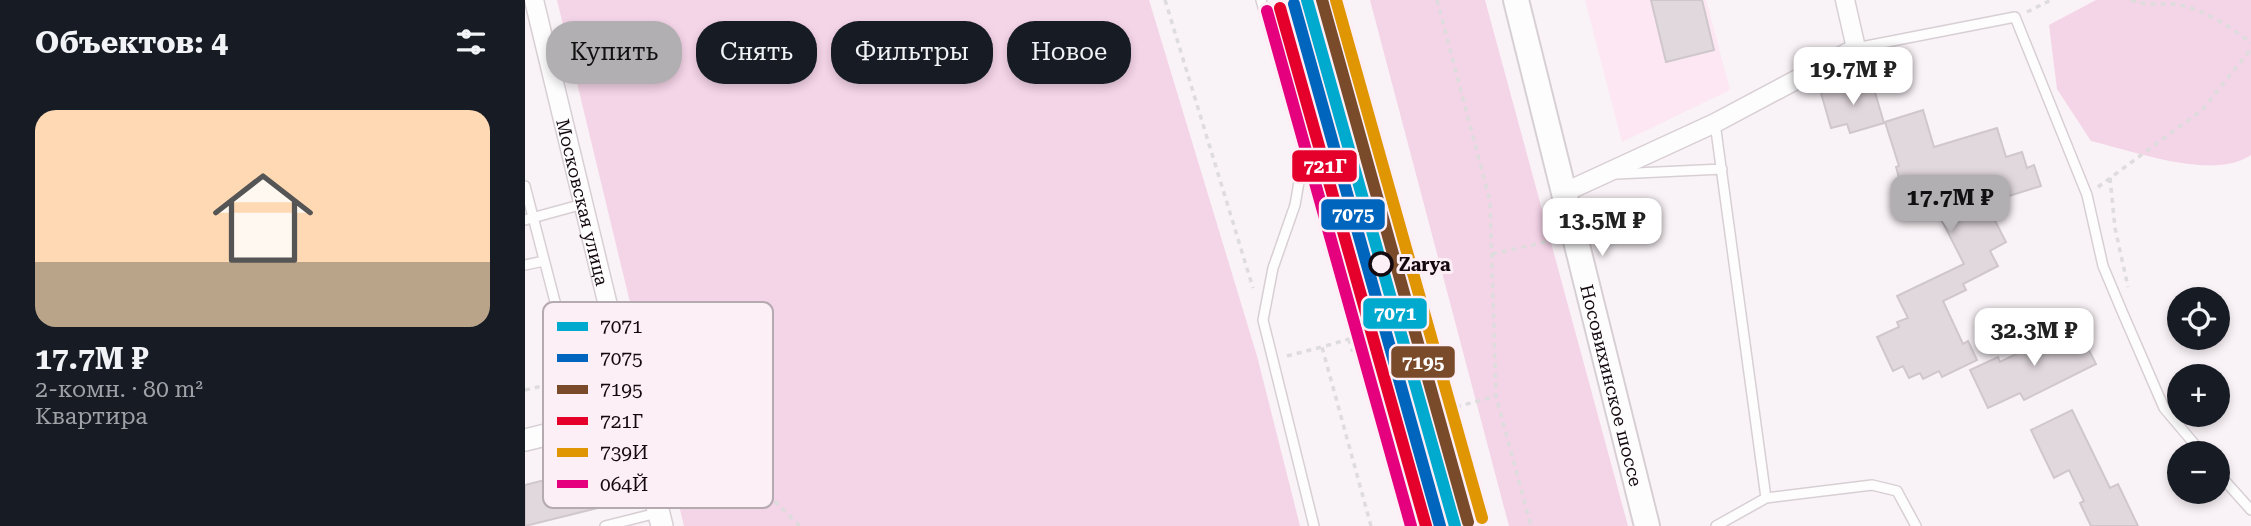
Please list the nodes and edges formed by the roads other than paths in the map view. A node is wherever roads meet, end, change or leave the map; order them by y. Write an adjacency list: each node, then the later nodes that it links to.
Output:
1 (534, 0): 11 (street, Московская улица)
2 (1261, 0): 25 (lane)
3 (1516, 0): 10 (main road, Носовихинское шоссе)
4 (1845, 0): 5 (street)
5 (1856, 48): 6 (street); 19 (lane)
6 (1716, 123): 7 (lane); 8 (street)
7 (1722, 169): 8 (lane); 21 (lane)
8 (1604, 174): 10 (street)
9 (525, 186): 12 (lane)
10 (1563, 193): 26 (main road, Носовихинское шоссе)
11 (583, 204): 12 (lane); 16 (street, Московская улица)
12 (529, 219): 13 (lane)
13 (544, 261): 14 (lane); 15 (lane)
14 (525, 265)
15 (555, 302)
16 (607, 302)
17 (543, 436): 18 (street)
18 (525, 440)
19 (2192, 441)
20 (2230, 487): 22 (lane)
21 (1766, 498): 27 (lane); 28 (lane)
22 (2251, 510)
23 (660, 519): 24 (lane)
24 (604, 526)
25 (1314, 526)
26 (1647, 526)
27 (1716, 526)
28 (1916, 526)

